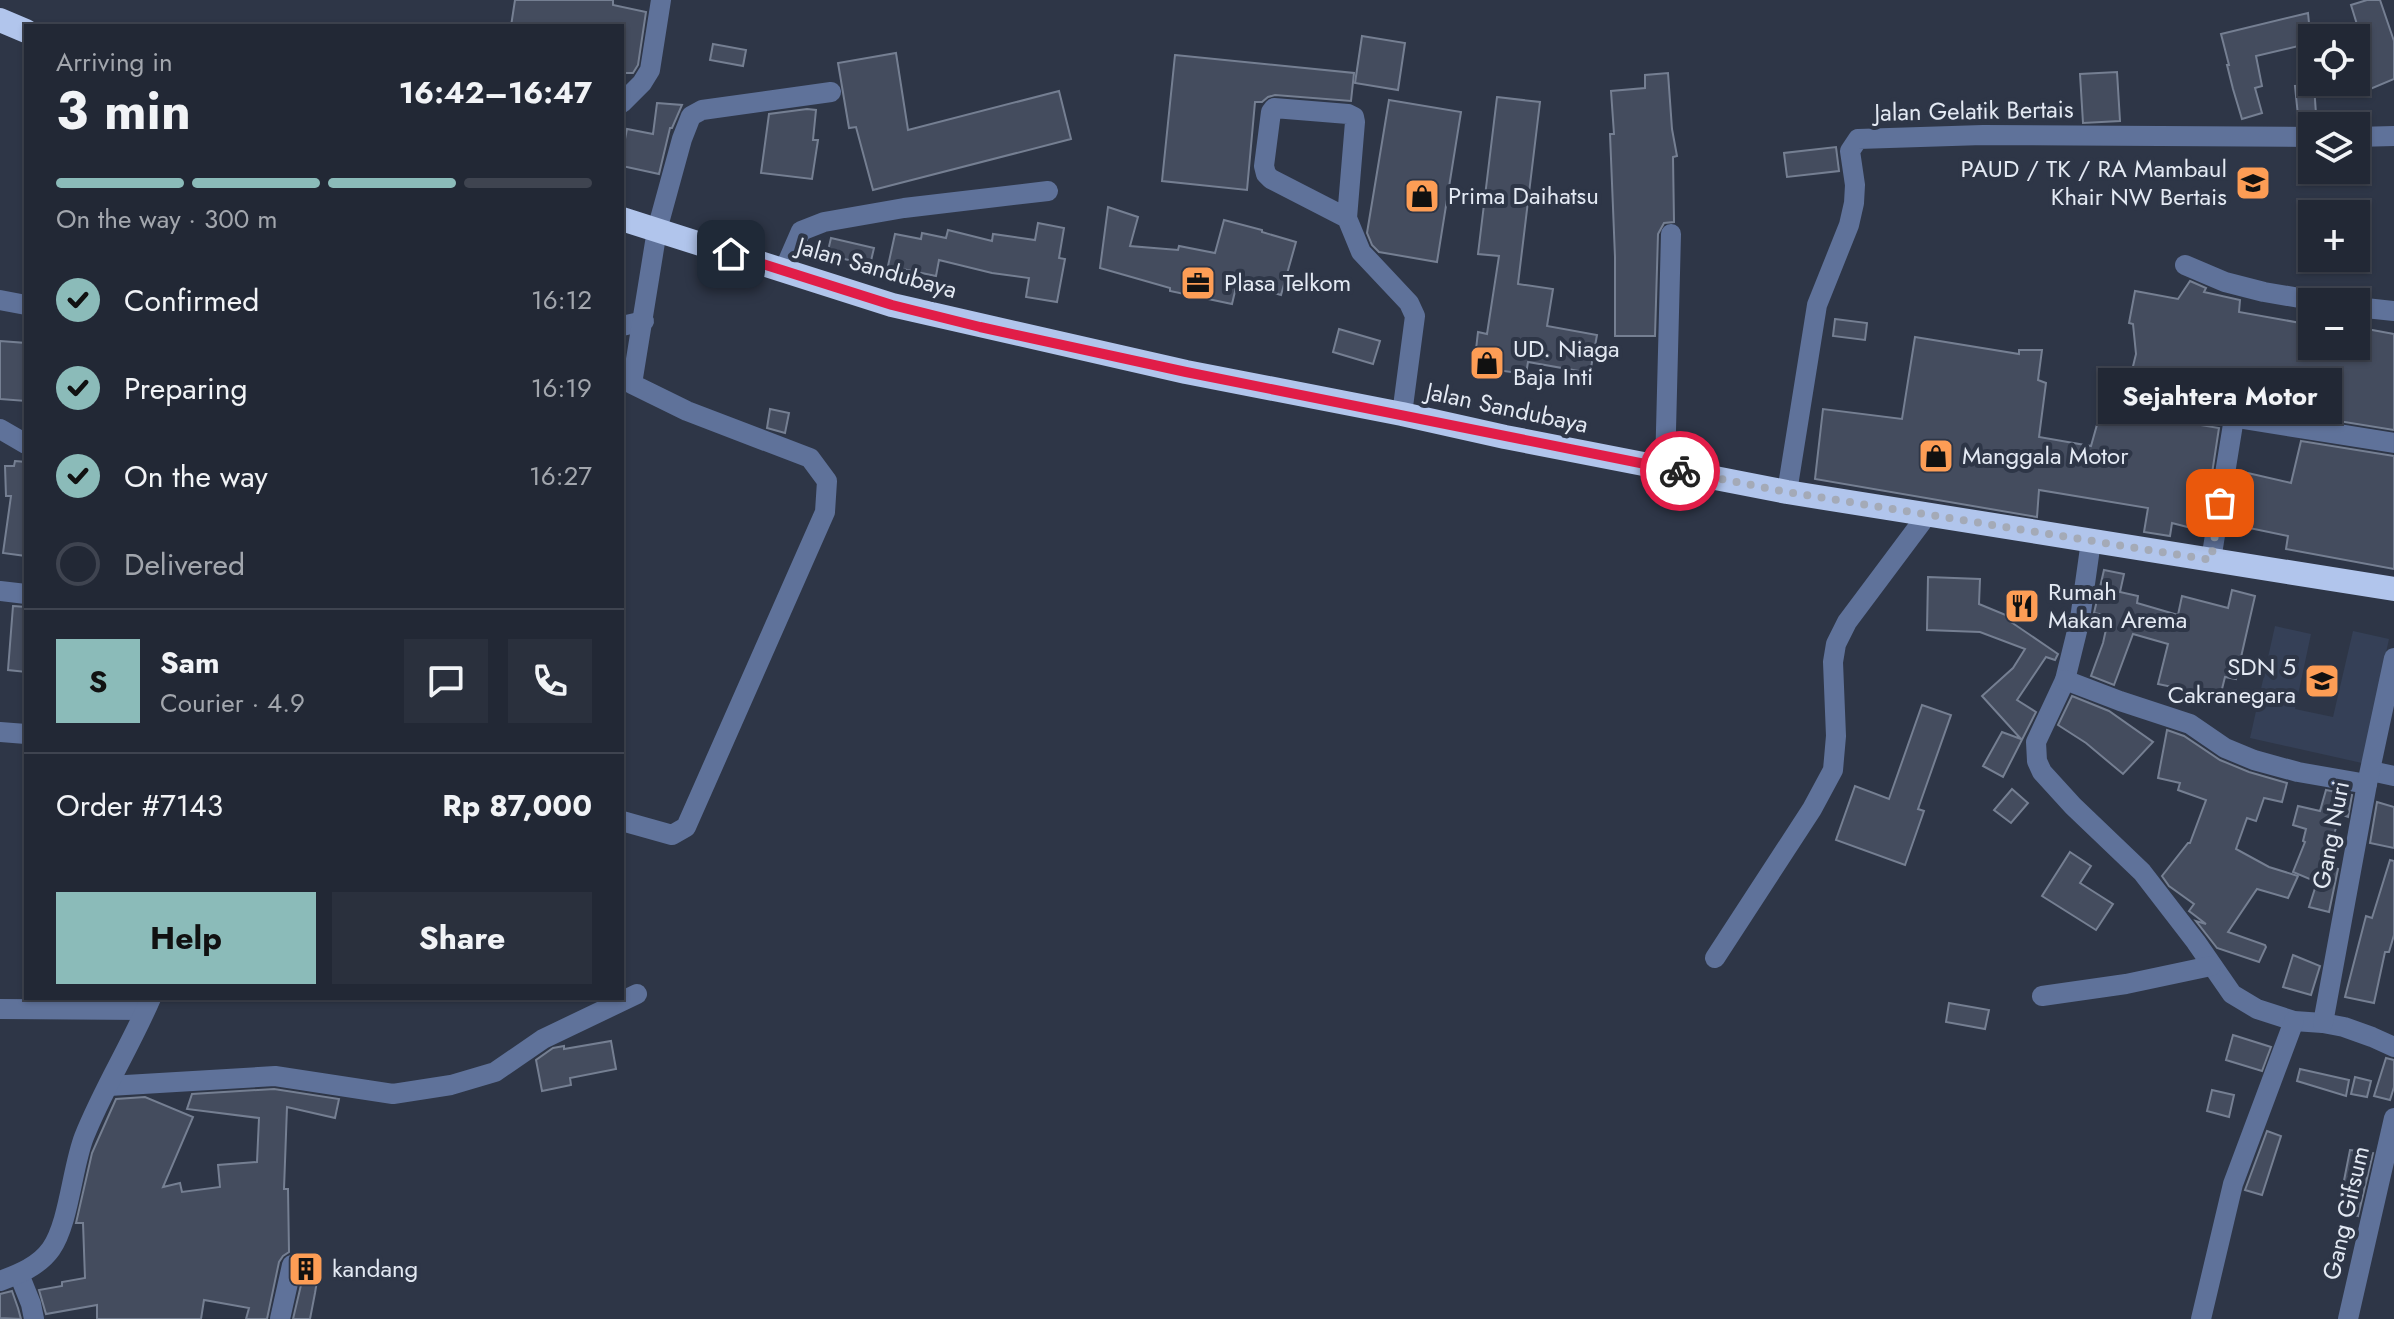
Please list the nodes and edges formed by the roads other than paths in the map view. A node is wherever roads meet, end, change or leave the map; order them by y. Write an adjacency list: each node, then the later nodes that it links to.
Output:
1 (661, 0): 5 (street)
2 (0, 20): 3 (highway)
3 (24, 30)
4 (831, 92): 12 (street)
5 (624, 101)
6 (2394, 136): 8 (street)
7 (2298, 137): 31 (street, Jalan Gelatik Bertais)
8 (2370, 137)
9 (1048, 191): 15 (street)
10 (1347, 218): 10 (street); 25 (street)
11 (624, 220): 12 (highway, Jalan Sandubaya)
12 (657, 230): 15 (highway, Jalan Sandubaya); 21 (street)
13 (1671, 234): 30 (street)
14 (2185, 265): 16 (street)
15 (784, 270): 25 (highway, Jalan Sandubaya)
16 (2298, 298)
17 (0, 300): 18 (street)
18 (24, 305)
19 (2370, 308): 20 (street)
20 (2394, 311)
21 (645, 316): 22 (street); 23 (street)
22 (624, 325)
23 (627, 388): 44 (street)
24 (2106, 397): 26 (street)
25 (1402, 414): 30 (highway, Jalan Sandubaya)
26 (2234, 418): 29 (street); 34 (street)
27 (0, 429): 28 (street)
28 (24, 443)
29 (2394, 443)
30 (1665, 469): 31 (highway, Jalan Sandubaya)
31 (1787, 492): 32 (highway, Jalan Sandubaya)
32 (1927, 515): 33 (highway, Jalan Sandubaya); 45 (street)
33 (2091, 541): 34 (highway, Jalan Sandubaya); 39 (street)
34 (2211, 560): 35 (highway, Jalan Sandubaya)
35 (2394, 589)
36 (0, 591): 37 (street)
37 (24, 594)
38 (2394, 658): 43 (street, Gang Nuri)
39 (2065, 680): 43 (street); 46 (street)
40 (0, 732): 41 (street)
41 (24, 734)
42 (2394, 776): 43 (street)
43 (2369, 778): 52 (street, Gang Nuri)
44 (624, 822)
45 (1715, 958)
46 (2211, 966): 48 (street); 51 (street)
47 (637, 994): 54 (street)
48 (2042, 996)
49 (148, 1004): 50 (street); 54 (street)
50 (0, 1009)
51 (2294, 1021): 52 (street); 60 (street)
52 (2323, 1023): 53 (street)
53 (2394, 1047)
54 (109, 1086): 57 (street)
55 (2394, 1118): 61 (street, Gang Gifsum)
56 (292, 1265): 59 (street)
57 (9, 1278): 58 (street)
58 (34, 1319)
59 (280, 1319)
60 (2201, 1319)
61 (2348, 1319)

